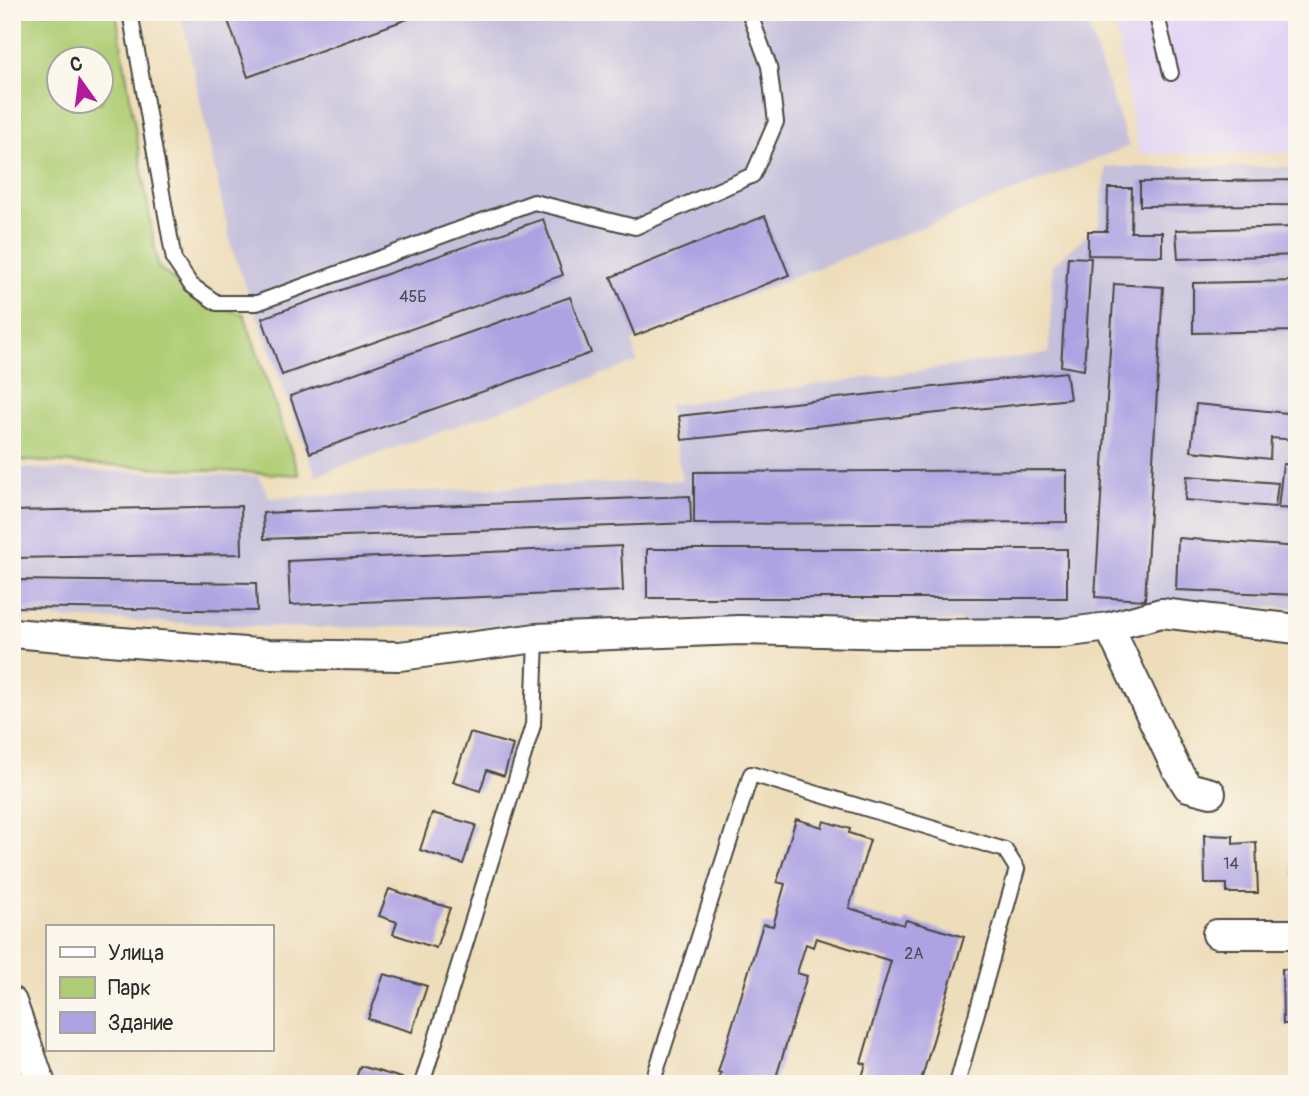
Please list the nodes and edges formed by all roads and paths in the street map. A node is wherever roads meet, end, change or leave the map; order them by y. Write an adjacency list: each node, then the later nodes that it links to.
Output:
1 (130, 12): 2 (lane)
2 (749, 12)
3 (1156, 12): 4 (lane)
4 (1171, 73)
5 (1109, 627): 6 (street); 8 (street); 9 (street)
6 (1297, 629)
7 (12, 633): 8 (street)
8 (536, 638): 14 (lane)
9 (1211, 793)
10 (1297, 933): 11 (street)
11 (1217, 934)
12 (12, 1002): 13 (street)
13 (41, 1084)
14 (422, 1084)
15 (652, 1084): 16 (lane)
16 (957, 1084)

